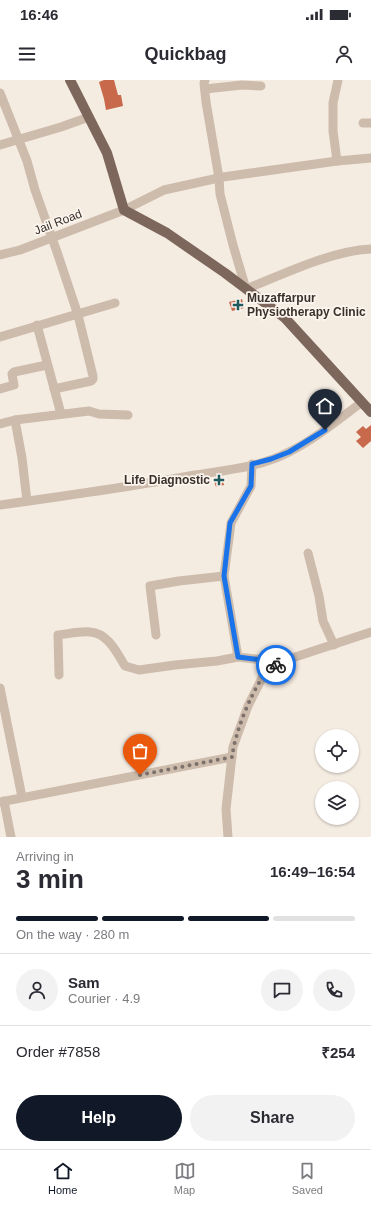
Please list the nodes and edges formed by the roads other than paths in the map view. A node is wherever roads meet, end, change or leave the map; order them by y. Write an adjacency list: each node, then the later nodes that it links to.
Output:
1 (70, 80): 6 (main road)
2 (338, 80): 10 (street)
3 (205, 84): 4 (street); 11 (street)
4 (260, 86)
5 (0, 93): 7 (street)
6 (88, 116): 7 (street); 12 (main road)
7 (18, 139): 8 (street); 13 (street)
8 (0, 145)
9 (371, 158): 10 (street, Jail Road)
10 (337, 161): 11 (street, Jail Road)
11 (219, 178): 12 (street, Jail Road); 16 (street)
12 (124, 210): 13 (street, Jail Road); 16 (main road)
13 (52, 237): 15 (street, Jail Road); 18 (street)
14 (371, 249): 16 (street)
15 (0, 255)
16 (246, 289): 24 (main road)
17 (115, 303): 18 (street)
18 (78, 315): 19 (street); 22 (street)
19 (37, 325): 20 (street); 21 (street)
20 (0, 337)
21 (47, 365): 22 (street); 23 (street)
22 (54, 388): 26 (street)
23 (0, 389)
24 (362, 402): 25 (main road); 30 (street)
25 (371, 412)
26 (61, 414): 27 (street); 28 (street)
27 (128, 415)
28 (15, 420): 29 (street); 31 (street)
29 (0, 424)
30 (252, 464): 31 (street); 34 (street)
31 (28, 501): 32 (street)
32 (0, 505)
33 (308, 553): 37 (street)
34 (224, 576): 36 (street); 38 (street)
35 (371, 632): 37 (street)
36 (156, 635)
37 (334, 645): 39 (street)
38 (238, 657): 39 (street); 40 (street)
39 (280, 662): 42 (street)
40 (59, 674)
41 (0, 688): 43 (street)
42 (232, 757): 43 (street); 46 (street)
43 (22, 797): 44 (street)
44 (2, 801): 45 (street)
45 (11, 837)
46 (228, 837)

